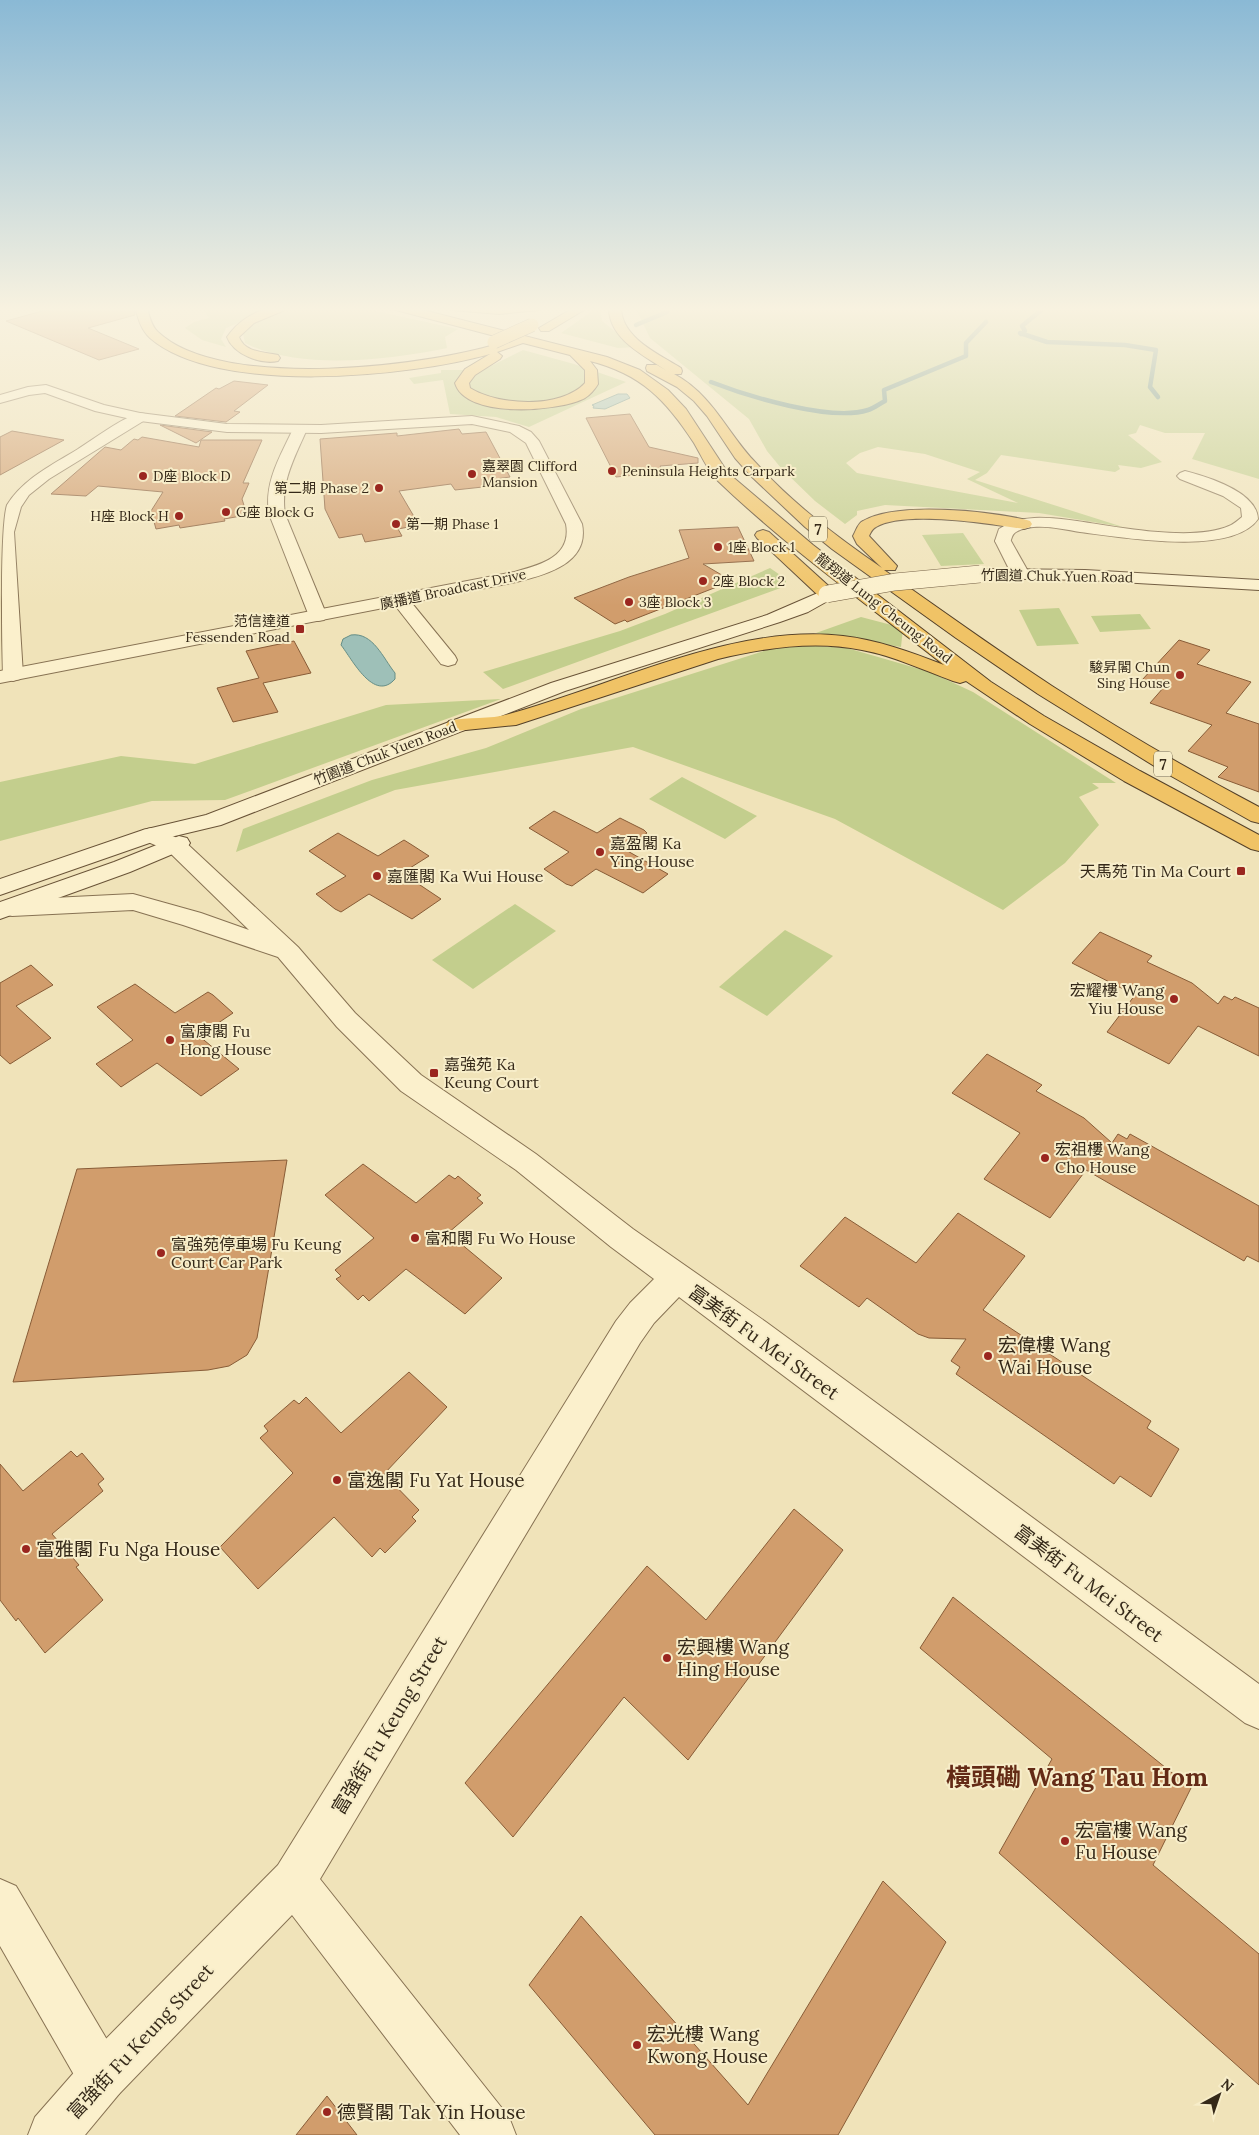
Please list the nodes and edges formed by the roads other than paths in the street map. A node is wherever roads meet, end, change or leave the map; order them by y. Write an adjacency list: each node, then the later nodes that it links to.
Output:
1 (98, 407): 4 (street, 廣播道 Broadcast Drive)
2 (676, 407): 6 (highway, 龍翔道 Lung Cheung Road / 7)
3 (706, 407): 15 (highway, 龍翔道 Lung Cheung Road / 7)
4 (140, 417): 5 (street, 廣播道 Broadcast Drive); 18 (street)
5 (300, 429): 14 (street, 廣播道 Broadcast Drive); 16 (street)
6 (722, 476): 13 (highway); 19 (highway, 龍翔道 Lung Cheung Road / 7)
7 (1185, 476): 9 (street)
8 (957, 517): 9 (highway); 10 (highway); 15 (highway)
9 (1024, 524): 10 (street)
10 (1003, 541): 11 (street)
11 (1016, 573): 12 (street, 竹園道 Chuk Yuen Road); 13 (street, 竹園道 Chuk Yuen Road, bridge)
12 (1259, 585)
13 (827, 594): 20 (street, 竹園道 Chuk Yuen Road)
14 (400, 600): 16 (street, 廣播道 Broadcast Drive); 17 (street)
15 (922, 605): 21 (highway, 龍翔道 Lung Cheung Road / 7)
16 (318, 616): 18 (street, 廣播道 Broadcast Drive)
17 (448, 660)
18 (7, 676)
19 (984, 686): 20 (highway); 24 (highway, 龍翔道 Lung Cheung Road / 7)
20 (456, 725): 22 (street, 竹園道 Chuk Yuen Road)
21 (1259, 816)
22 (213, 820): 23 (street, 竹園道 Chuk Yuen Road); 25 (street, 竹園道 Chuk Yuen Road)
23 (151, 835): 25 (street, 富美街 Fu Mei Street); 26 (street, 竹園道 Chuk Yuen Road)
24 (1259, 844)
25 (175, 845): 27 (street, 竹園道 Chuk Yuen Road); 28 (street, 富美街 Fu Mei Street)
26 (0, 887)
27 (6, 909): 28 (street)
28 (289, 953): 29 (street, 富美街 Fu Mei Street)
29 (676, 1278): 30 (street, 富美街 Fu Mei Street); 31 (street, 富強街 Fu Keung Street)
30 (1259, 1709)
31 (294, 1881): 33 (street, 富強街 Fu Keung Street); 35 (street)
32 (0, 1902): 33 (street)
33 (102, 2077): 34 (street, 富強街 Fu Keung Street)
34 (53, 2135)
35 (491, 2135)

